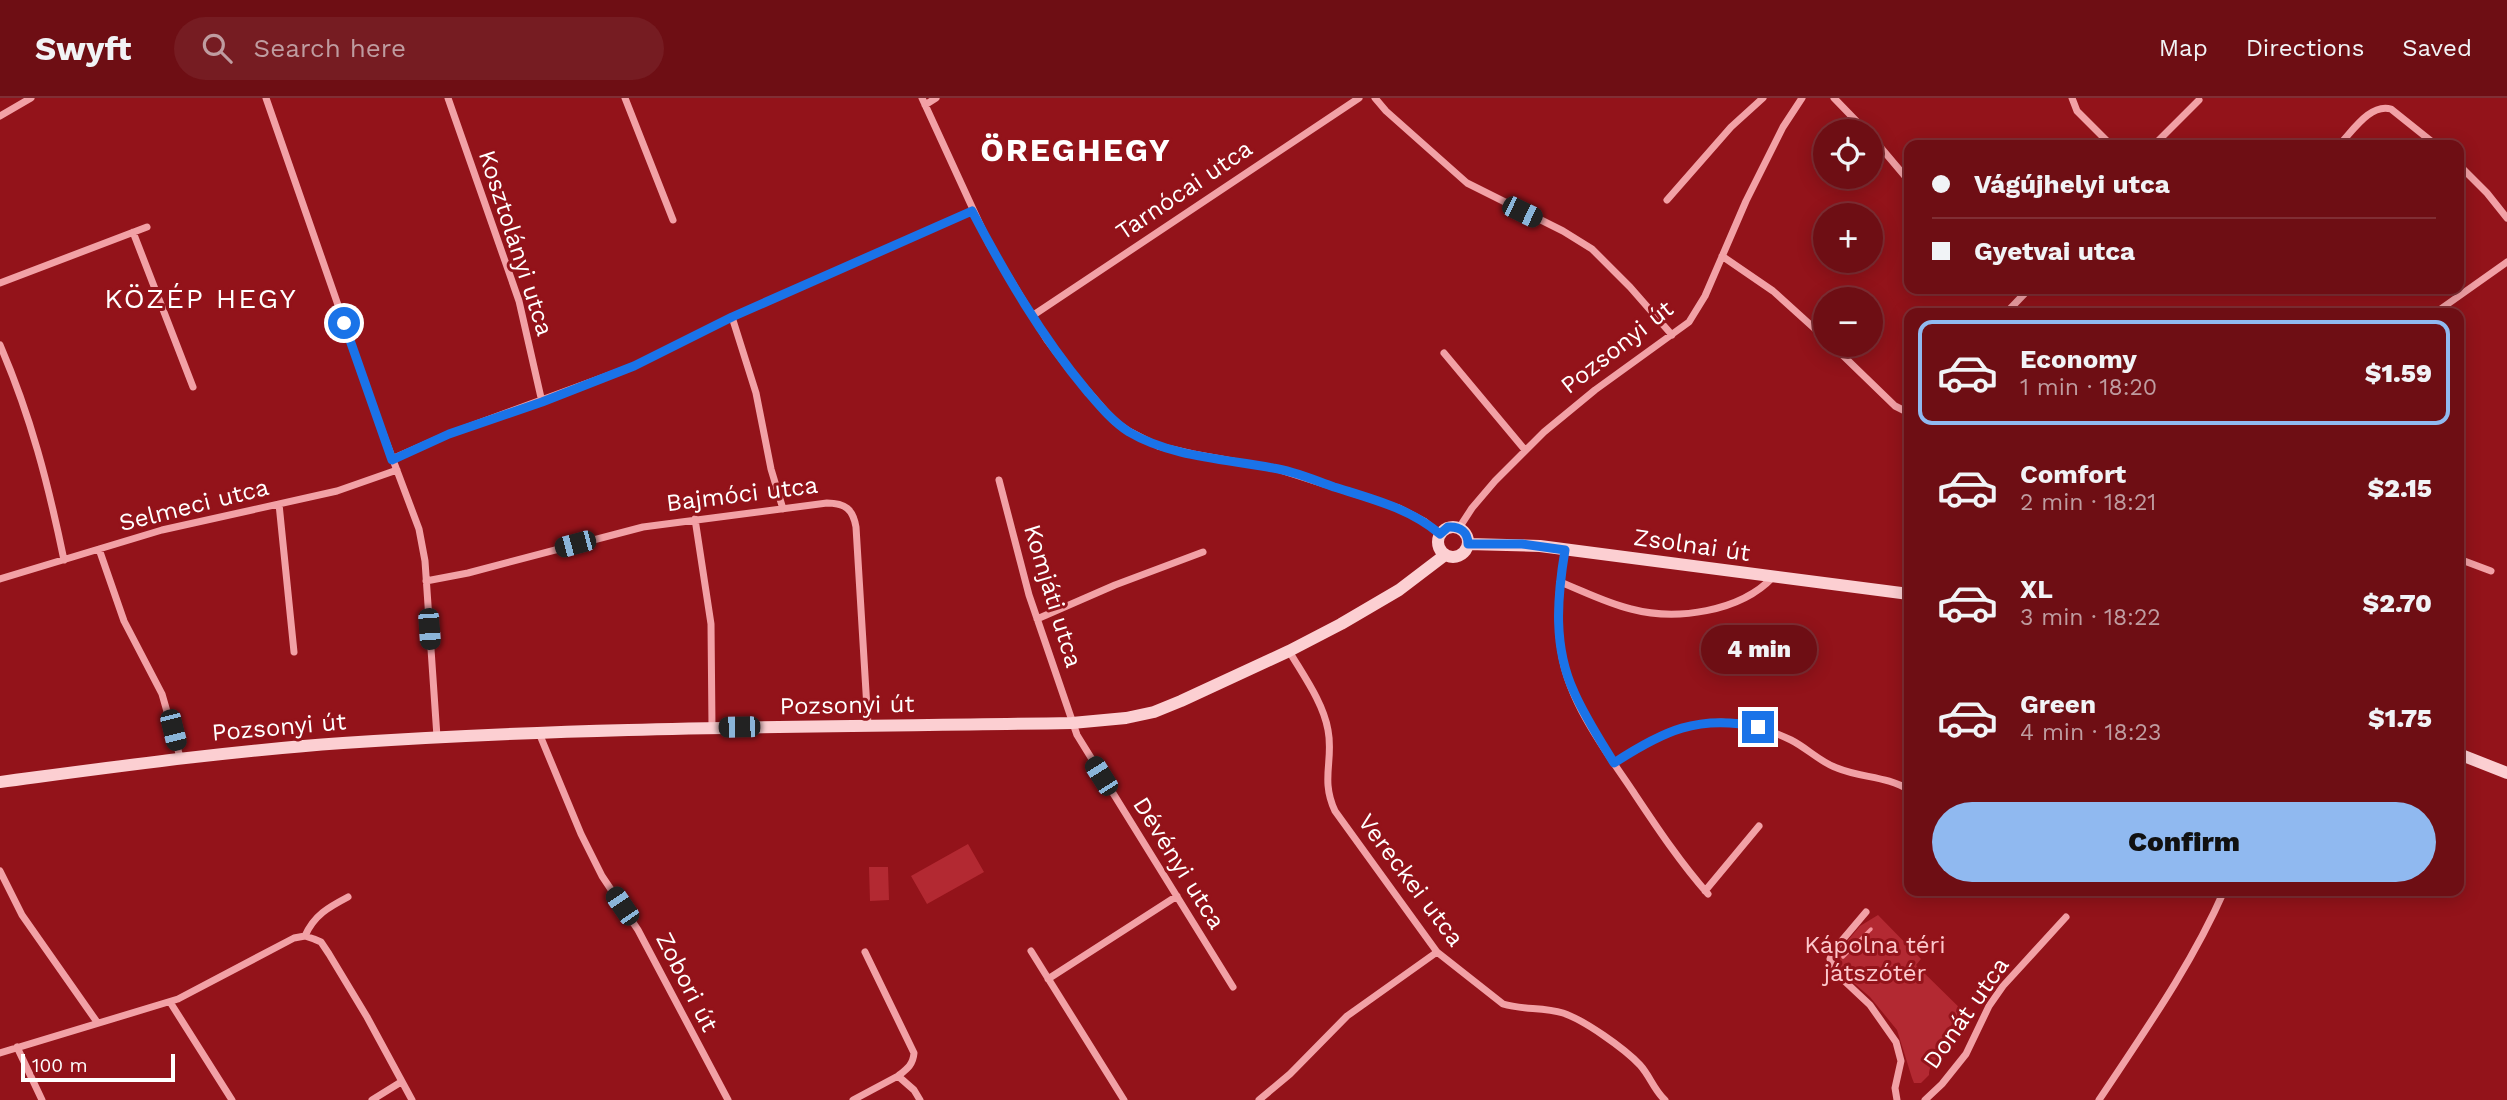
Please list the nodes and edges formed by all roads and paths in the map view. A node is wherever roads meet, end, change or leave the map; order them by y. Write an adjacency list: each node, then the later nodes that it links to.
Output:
1 (31, 98): 14 (street)
2 (266, 98): 48 (street)
3 (448, 98): 45 (street, Kosztolányi utca)
4 (625, 98): 26 (street)
5 (936, 98): 13 (street)
6 (1359, 98): 37 (street, Tarnócai utca)
7 (1376, 98): 40 (street)
8 (1763, 98): 23 (street)
9 (1802, 98): 29 (street, Pozsonyi út)
10 (1834, 98): 15 (street)
11 (2072, 98): 16 (street)
12 (2199, 100): 17 (street)
13 (923, 102): 24 (street)
14 (0, 116)
15 (1854, 119)
16 (2106, 140)
17 (2159, 140)
18 (2344, 140): 19 (street)
19 (2430, 140)
20 (1883, 150): 22 (street)
21 (2464, 171): 25 (street)
22 (1904, 175)
23 (1667, 200)
24 (972, 211): 37 (street); 38 (street)
25 (2507, 218)
26 (673, 220)
27 (147, 227): 28 (street)
28 (133, 232): 31 (street); 44 (street)
29 (1722, 256): 39 (street); 40 (street, Pozsonyi út)
30 (2507, 262): 32 (street)
31 (0, 283)
32 (2464, 292)
33 (2023, 294): 35 (street)
34 (2462, 294): 36 (street)
35 (2011, 308)
36 (2442, 308)
37 (1032, 316): 55 (street)
38 (732, 317): 45 (street); 52 (street)
39 (1813, 327)
40 (1672, 335): 47 (street, Pozsonyi út)
41 (0, 345): 61 (street)
42 (1444, 353): 47 (street)
43 (1845, 357): 46 (street)
44 (193, 387)
45 (542, 402): 48 (street)
46 (1904, 413)
47 (1525, 450): 54 (street, Pozsonyi út)
48 (392, 460): 49 (street)
49 (397, 470): 51 (street, Selmeci utca); 66 (street)
50 (999, 480): 69 (street, Komjáti utca)
51 (279, 504): 57 (street, Selmeci utca); 71 (street)
52 (783, 509): 53 (street, Bajmóci utca); 73 (street, Bajmóci utca)
53 (695, 519): 66 (street, Bajmóci utca); 74 (street)
54 (1459, 528): 55 (street); 56 (street)
55 (1440, 534): 60 (street)
56 (1468, 544): 58 (street, Zsolnai út); 60 (street)
57 (99, 549): 61 (street, Selmeci utca); 78 (street)
58 (1565, 550): 64 (street, Zsolnai út); 67 (street)
59 (1203, 552): 69 (street)
60 (1445, 555): 70 (street, Pozsonyi út)
61 (64, 560): 65 (street, Selmeci utca)
62 (2464, 561): 63 (street)
63 (2491, 571)
64 (1773, 577): 67 (street); 68 (street, Zsolnai út)
65 (0, 579)
66 (426, 582): 76 (street)
67 (1560, 582): 79 (street)
68 (1904, 593)
69 (1037, 620): 72 (street, Komjáti utca)
70 (1289, 651): 72 (street, Pozsonyi út); 93 (street, Vereckei utca)
71 (294, 652)
72 (1072, 723): 73 (street, Pozsonyi út); 85 (street, Dévényi utca)
73 (868, 725): 74 (street, Pozsonyi út)
74 (712, 727): 75 (street, Pozsonyi út)
75 (538, 732): 76 (street, Pozsonyi út); 107 (street, Zobori út)
76 (437, 737): 78 (street, Pozsonyi út)
77 (2464, 756): 80 (street)
78 (180, 757): 81 (street, Pozsonyi út)
79 (1614, 763): 82 (street); 83 (street)
80 (2507, 773)
81 (0, 782)
82 (1904, 788)
83 (1759, 826)
84 (0, 871): 97 (street)
85 (1177, 896): 94 (street); 95 (street, Dévényi utca)
86 (2222, 896): 116 (street)
87 (348, 897): 90 (street)
88 (1866, 912): 114 (street)
89 (2066, 917): 115 (street, Donát utca)
90 (305, 936): 96 (street); 101 (street)
91 (1031, 951): 94 (street)
92 (865, 952): 100 (street)
93 (1437, 952): 102 (street, Vereckei utca); 111 (street)
94 (1048, 979): 110 (street)
95 (1233, 987)
96 (170, 1002): 97 (street); 104 (street)
97 (97, 1022): 98 (street)
98 (18, 1047): 99 (street); 103 (street)
99 (0, 1053)
100 (898, 1076): 108 (street); 109 (street)
101 (401, 1082): 105 (street); 106 (street)
102 (1657, 1091): 112 (street); 113 (street, Vereckei utca)
103 (42, 1100)
104 (232, 1100)
105 (372, 1100)
106 (412, 1100)
107 (728, 1100)
108 (853, 1100)
109 (920, 1100)
110 (1124, 1100)
111 (1259, 1100)
112 (1651, 1100)
113 (1665, 1100)
114 (1897, 1100)
115 (1925, 1100)
116 (2099, 1100)

